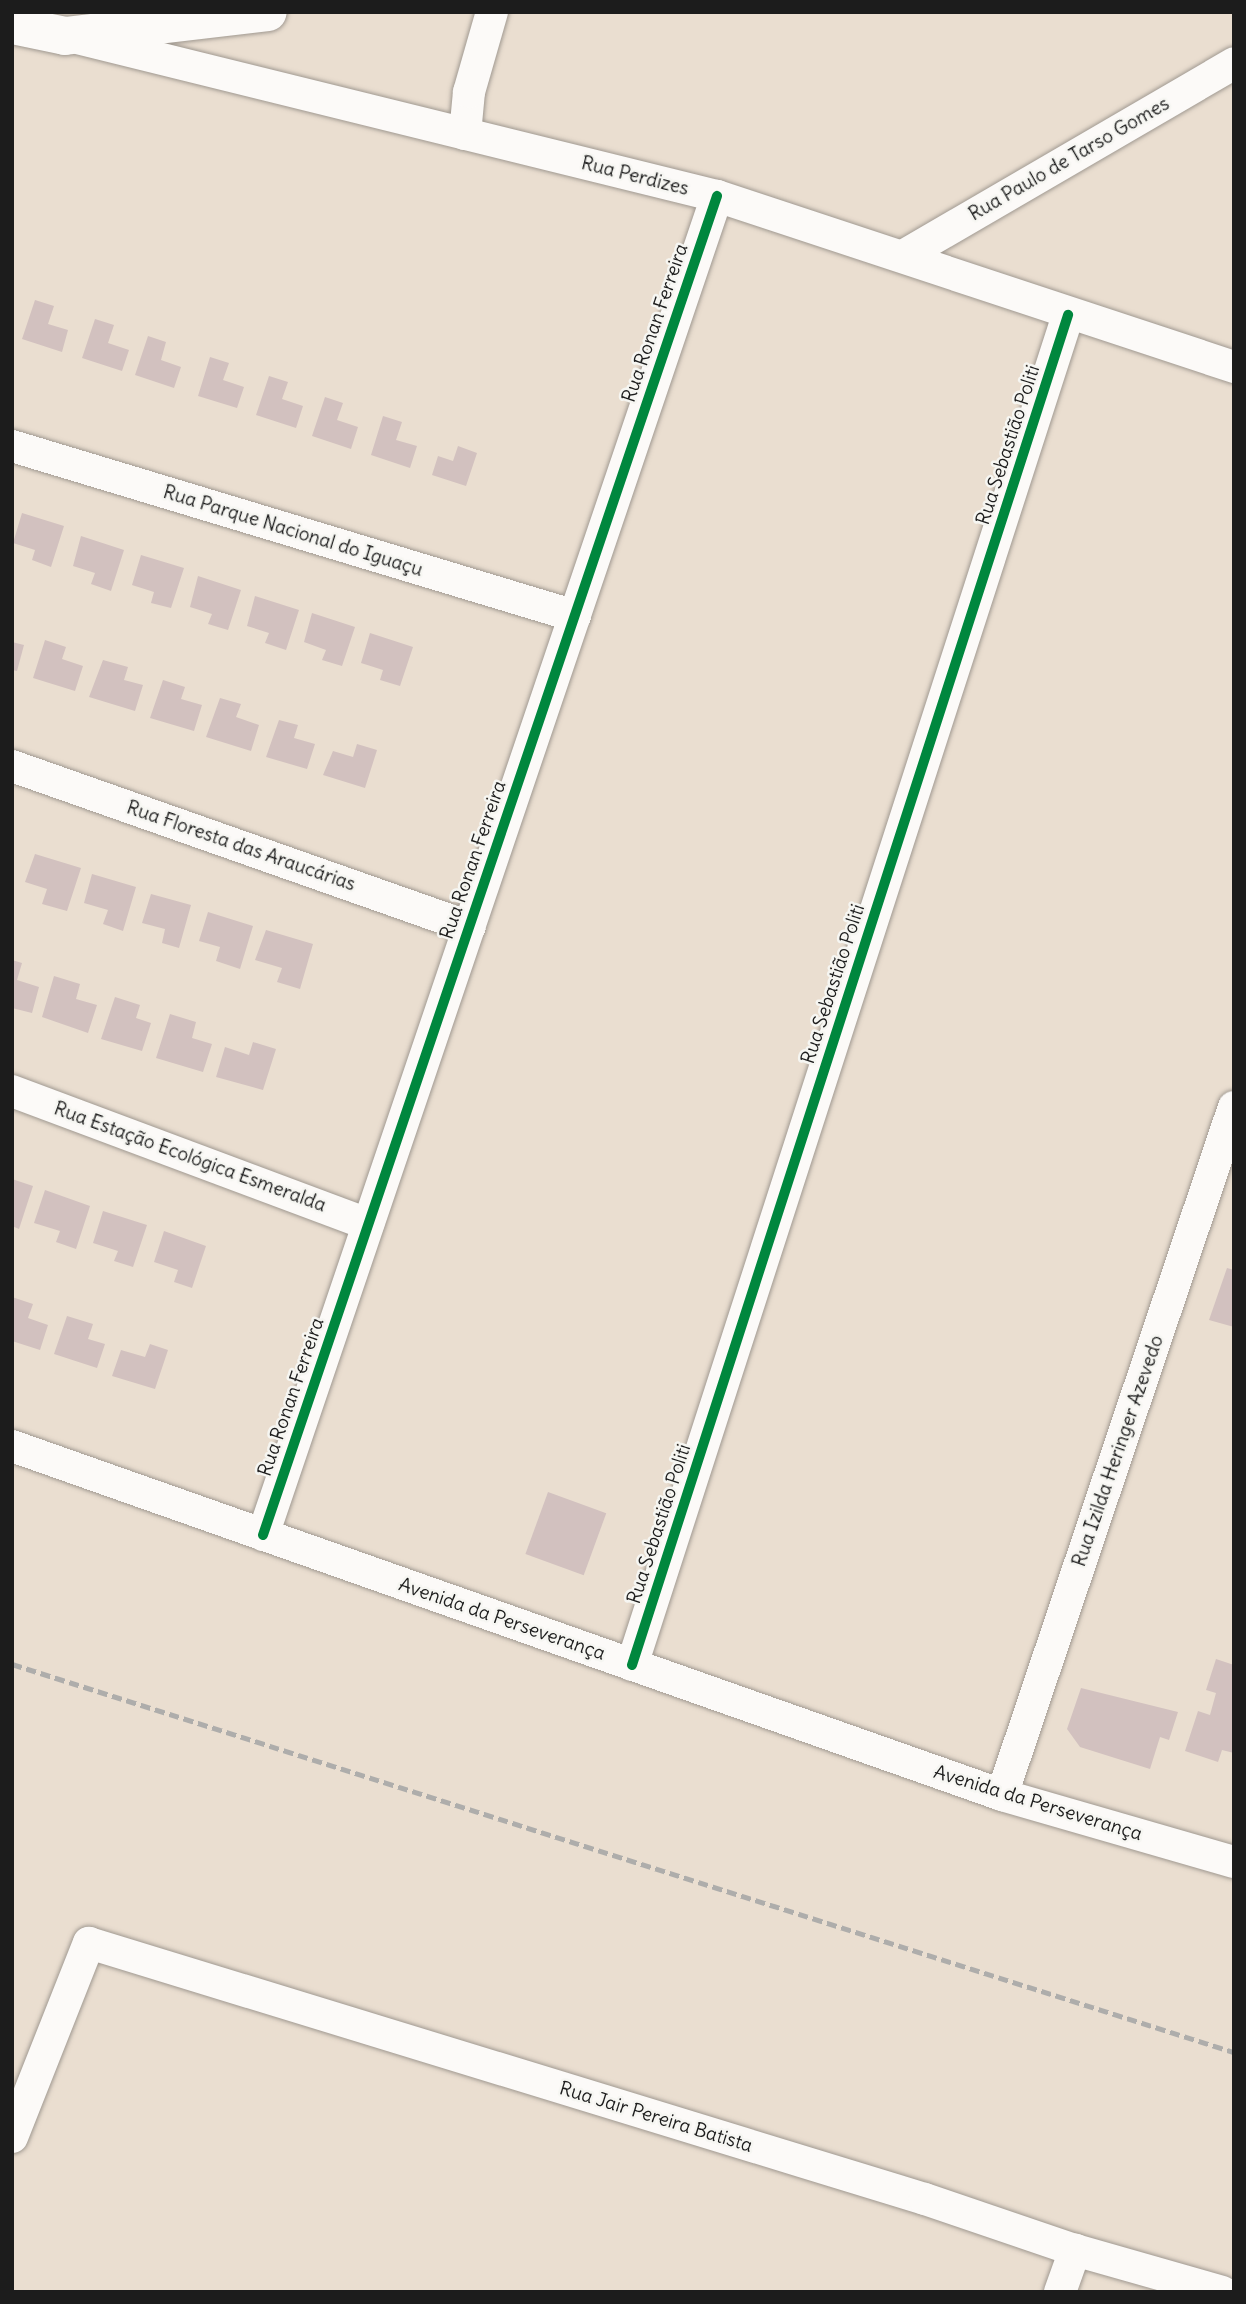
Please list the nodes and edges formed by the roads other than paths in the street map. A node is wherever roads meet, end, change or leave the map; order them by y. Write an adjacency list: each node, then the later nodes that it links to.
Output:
1 (268, 12): 4 (street)
2 (492, 12): 6 (street)
3 (12, 25): 4 (street)
4 (65, 36): 6 (street, Rua Perdizes)
5 (1234, 63): 8 (street, Rua Paulo de Tarso Gomes)
6 (465, 134): 7 (street, Rua Perdizes)
7 (717, 196): 8 (street, Rua Perdizes); 12 (street, Rua Ronan Ferreira)
8 (903, 256): 9 (street, Rua Perdizes)
9 (1068, 315): 10 (street, Rua Perdizes); 20 (street, Rua Sebastião Politi)
10 (1234, 367)
11 (12, 446): 12 (street, Rua Parque Nacional do Iguaçu)
12 (575, 616): 14 (street, Rua Ronan Ferreira)
13 (12, 765): 14 (street, Rua Floresta das Araucárias)
14 (469, 927): 17 (street, Rua Ronan Ferreira)
15 (12, 1091): 17 (street, Rua Estação Ecológica Esmeralda)
16 (1234, 1107): 21 (street, Rua Izilda Heringer Azevedo)
17 (368, 1224): 19 (street, Rua Ronan Ferreira)
18 (12, 1446): 19 (street, Avenida da Perseverança)
19 (263, 1535): 20 (street, Avenida da Perseverança)
20 (632, 1665): 21 (street, Avenida da Perseverança)
21 (1002, 1795): 22 (street, Avenida da Perseverança)
22 (1234, 1863)
23 (12, 2137): 24 (street, Rua Jair Pereira Batista)
24 (1075, 2250): 25 (street); 26 (street, Rua Jair Pereira Batista)
25 (1060, 2292)
26 (1222, 2292)

